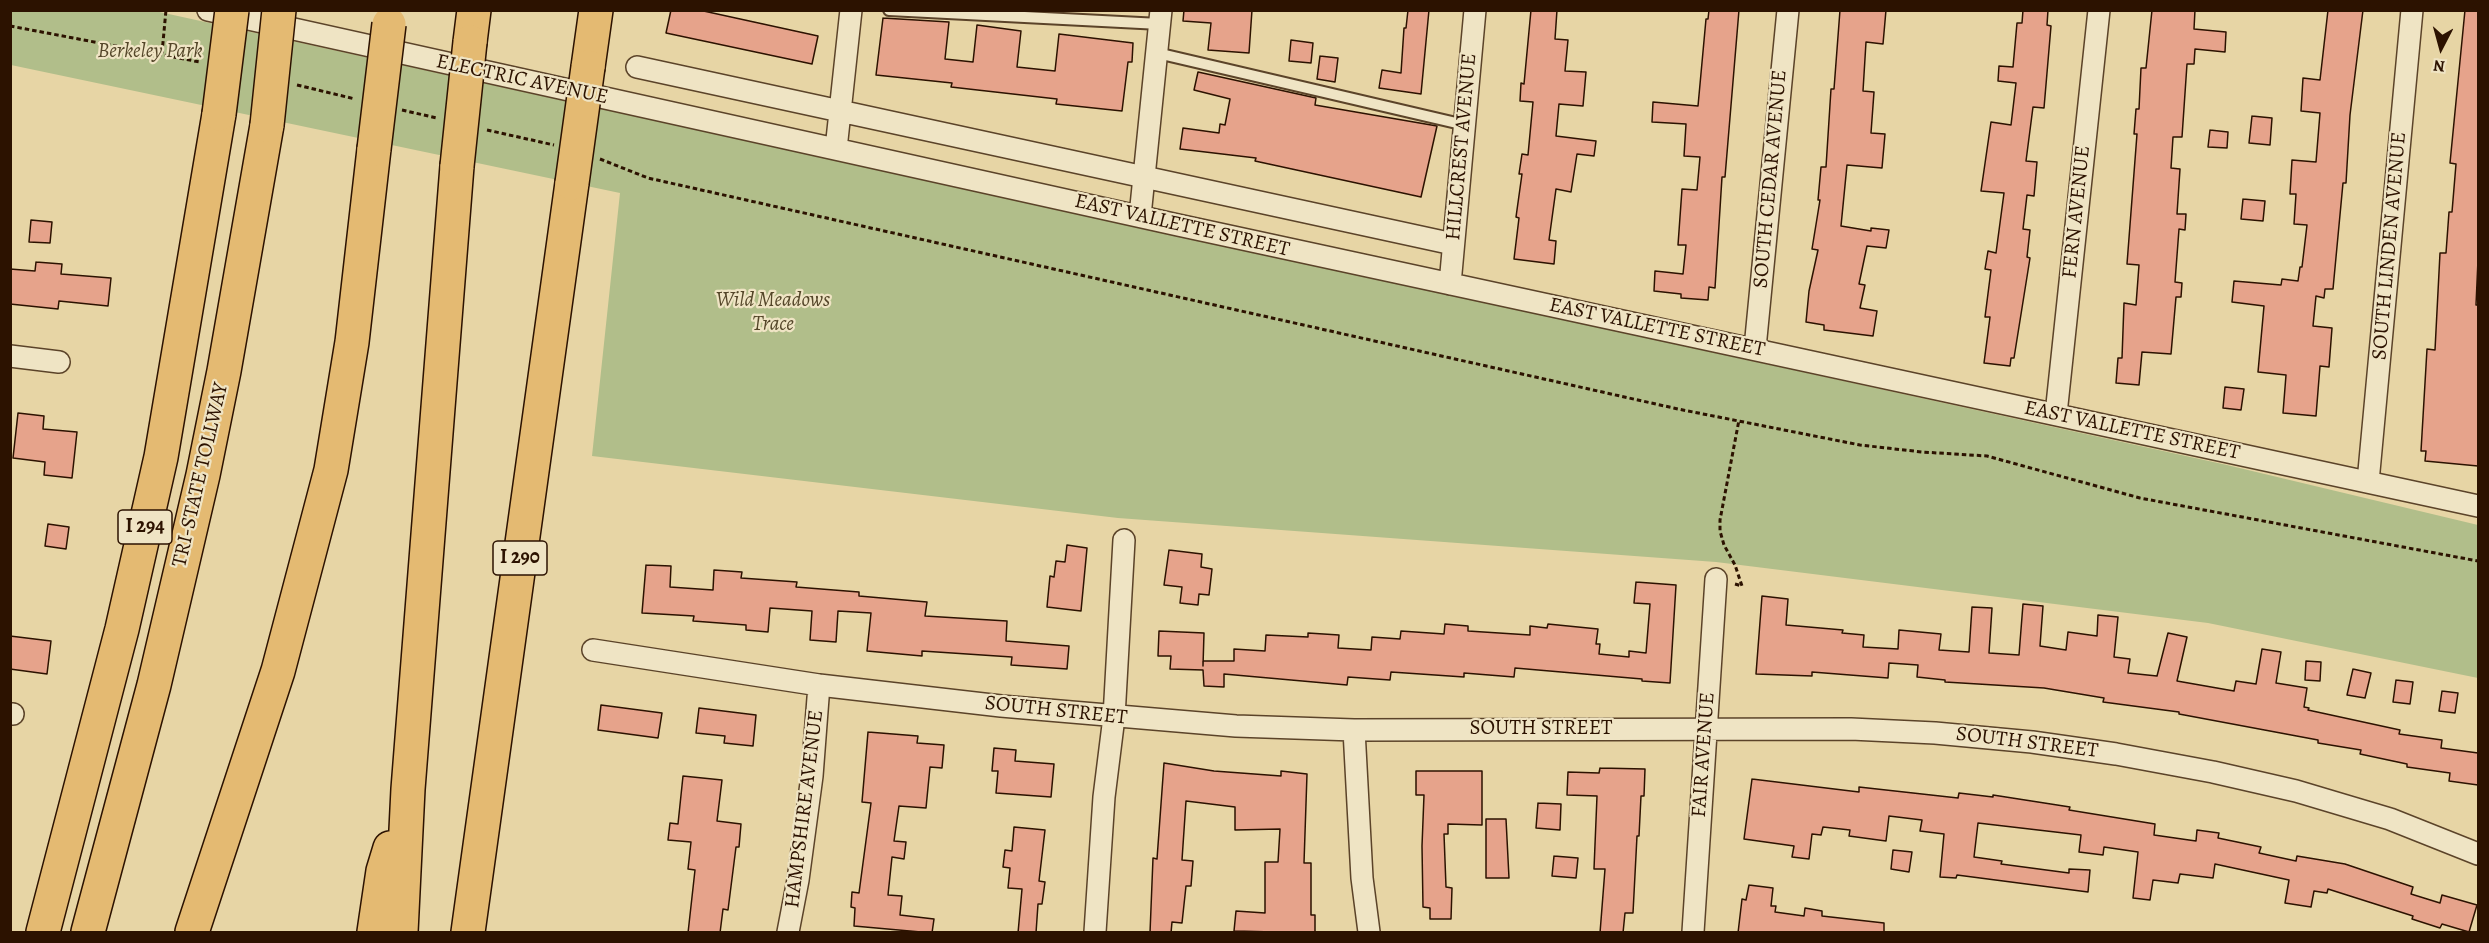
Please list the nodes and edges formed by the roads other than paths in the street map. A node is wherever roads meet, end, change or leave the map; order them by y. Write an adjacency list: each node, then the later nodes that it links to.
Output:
1 (208, 10): 18 (street, ELECTRIC AVENUE)
2 (232, 10): 38 (highway, TRI-STATE TOLLWAY / I 294, bridge)
3 (279, 10): 39 (highway, TRI-STATE TOLLWAY / I 294, bridge)
4 (596, 10): 43 (highway, I 290, bridge)
5 (850, 10): 16 (street)
6 (889, 10): 12 (lane)
7 (1475, 10): 17 (street, HILLCREST AVENUE)
8 (1788, 10): 23 (street, SOUTH CEDAR AVENUE)
9 (2099, 10): 26 (street, FERN AVENUE)
10 (2412, 10): 27 (street, SOUTH LINDEN AVENUE)
11 (390, 17): 40 (highway, bridge)
12 (1160, 17): 14 (street)
13 (471, 22): 36 (highway, bridge)
14 (1156, 53): 17 (lane); 19 (street)
15 (637, 67): 16 (street, EAST VALLETTE STREET)
16 (840, 112): 18 (street); 19 (street, EAST VALLETTE STREET)
17 (1465, 125): 21 (street, HILLCREST AVENUE)
18 (836, 149): 20 (street, EAST VALLETTE STREET)
19 (1144, 177): 20 (street); 21 (street, EAST VALLETTE STREET)
20 (1140, 216): 22 (street, EAST VALLETTE STREET)
21 (1453, 244): 22 (street, HILLCREST AVENUE)
22 (1450, 284): 23 (street, EAST VALLETTE STREET)
23 (1755, 348): 26 (street, EAST VALLETTE STREET)
24 (10, 356): 25 (street)
25 (59, 362)
26 (2056, 414): 27 (street, EAST VALLETTE STREET)
27 (2368, 482): 28 (street, EAST VALLETTE STREET)
28 (2478, 506)
29 (1124, 540): 33 (street)
30 (1716, 579): 34 (street, FAIR AVENUE)
31 (593, 650): 32 (street, SOUTH STREET)
32 (819, 685): 33 (street, SOUTH STREET); 44 (street, HAMPSHIRE AVENUE)
33 (1113, 717): 35 (street, SOUTH STREET); 45 (street)
34 (1706, 728): 35 (street, SOUTH STREET); 37 (street, SOUTH STREET); 47 (street, FAIR AVENUE)
35 (1354, 730): 46 (street)
36 (408, 789): 41 (highway); 42 (highway)
37 (2478, 854)
38 (43, 933)
39 (88, 933)
40 (192, 933)
41 (374, 933)
42 (401, 933)
43 (468, 933)
44 (788, 933)
45 (1095, 933)
46 (1369, 933)
47 (1693, 933)

